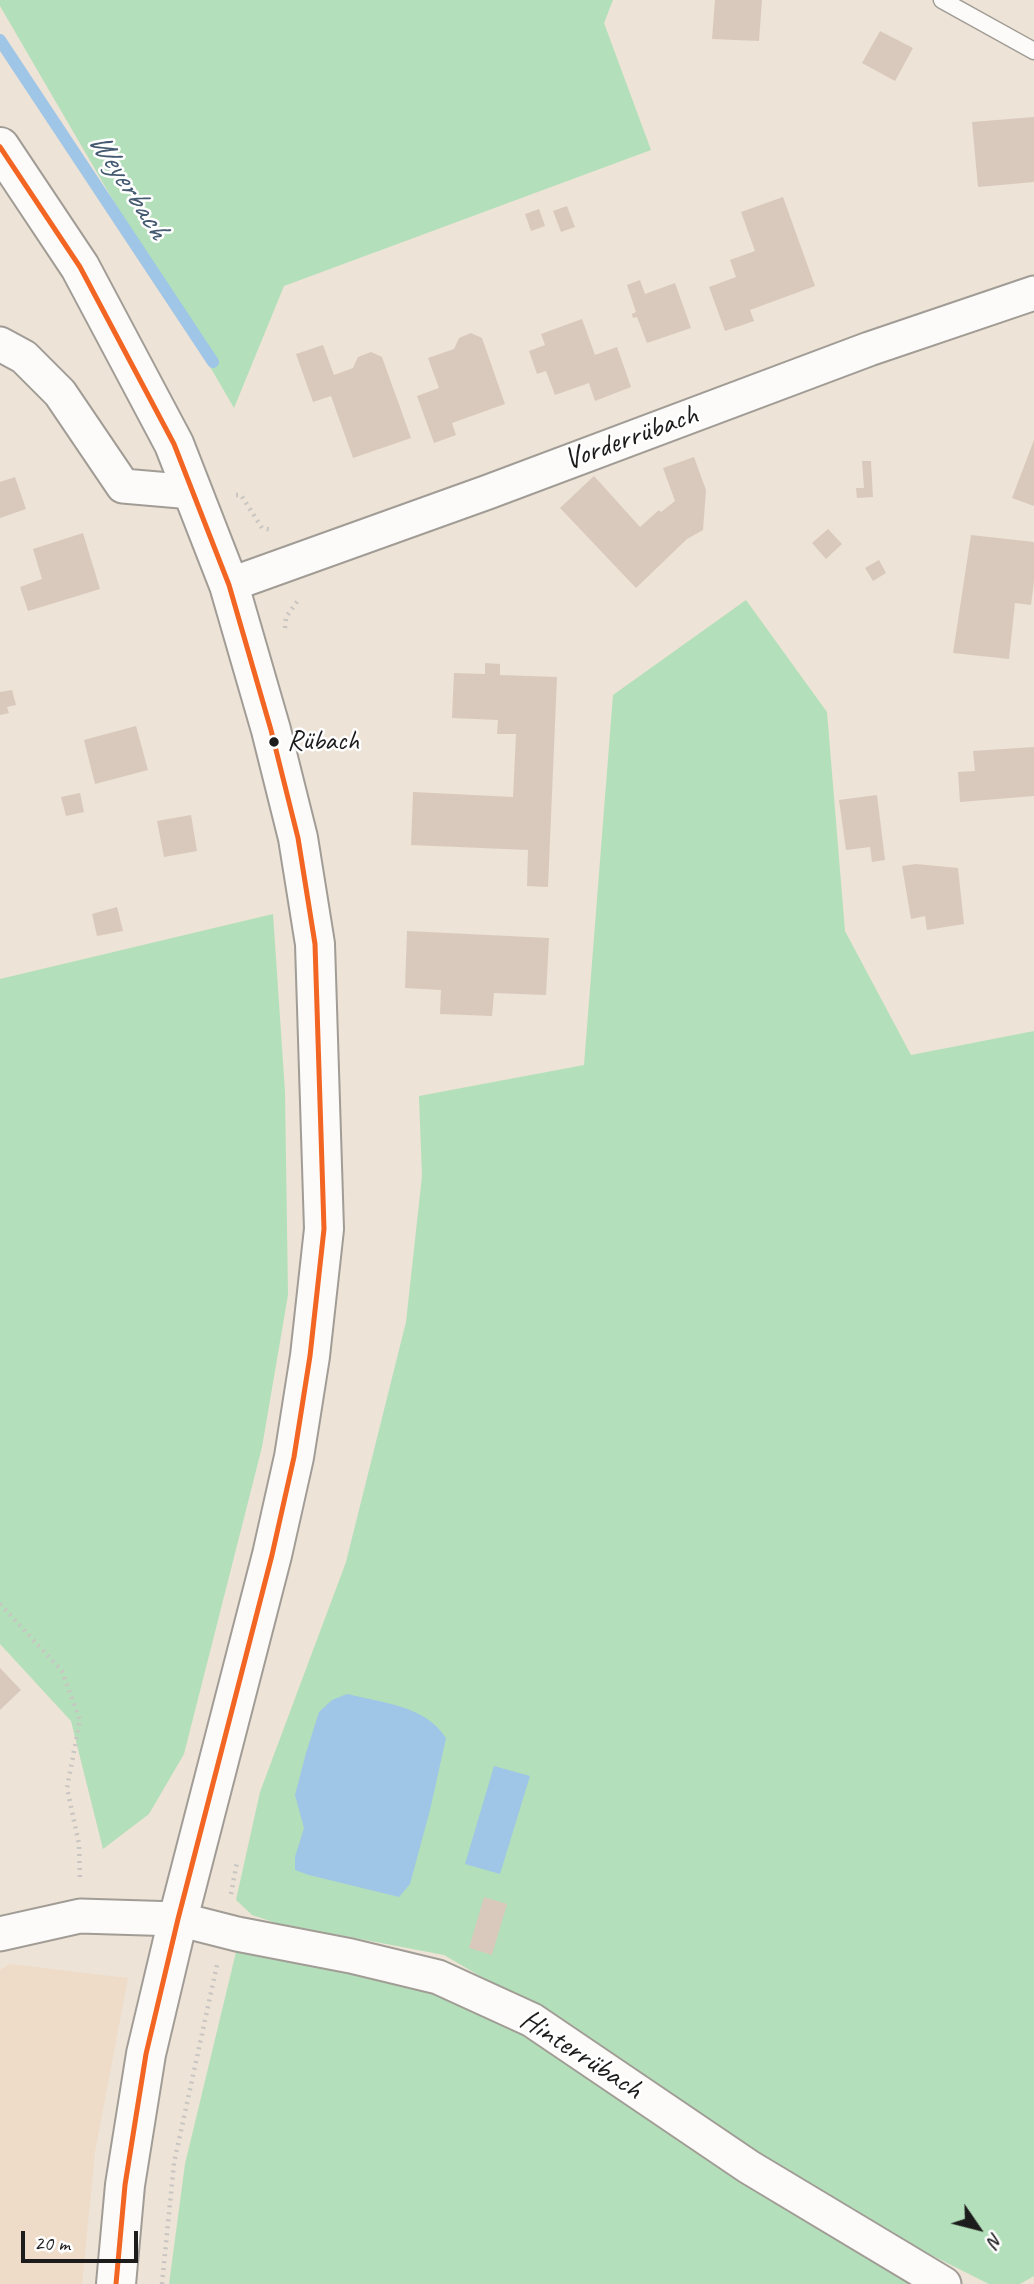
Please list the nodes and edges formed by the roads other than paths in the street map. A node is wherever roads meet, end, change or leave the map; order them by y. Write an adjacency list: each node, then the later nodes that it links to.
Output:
1 (942, 0): 2 (lane)
2 (1034, 51)
3 (0, 147): 6 (main road)
4 (1034, 293): 7 (street, Vorderrübach)
5 (0, 344): 6 (street)
6 (192, 492): 7 (main road)
7 (229, 585): 8 (main road)
8 (178, 1919): 9 (street, Hinterrübach); 10 (main road); 11 (street, Hinterrübach)
9 (0, 1934)
10 (116, 2284)
11 (944, 2284)

